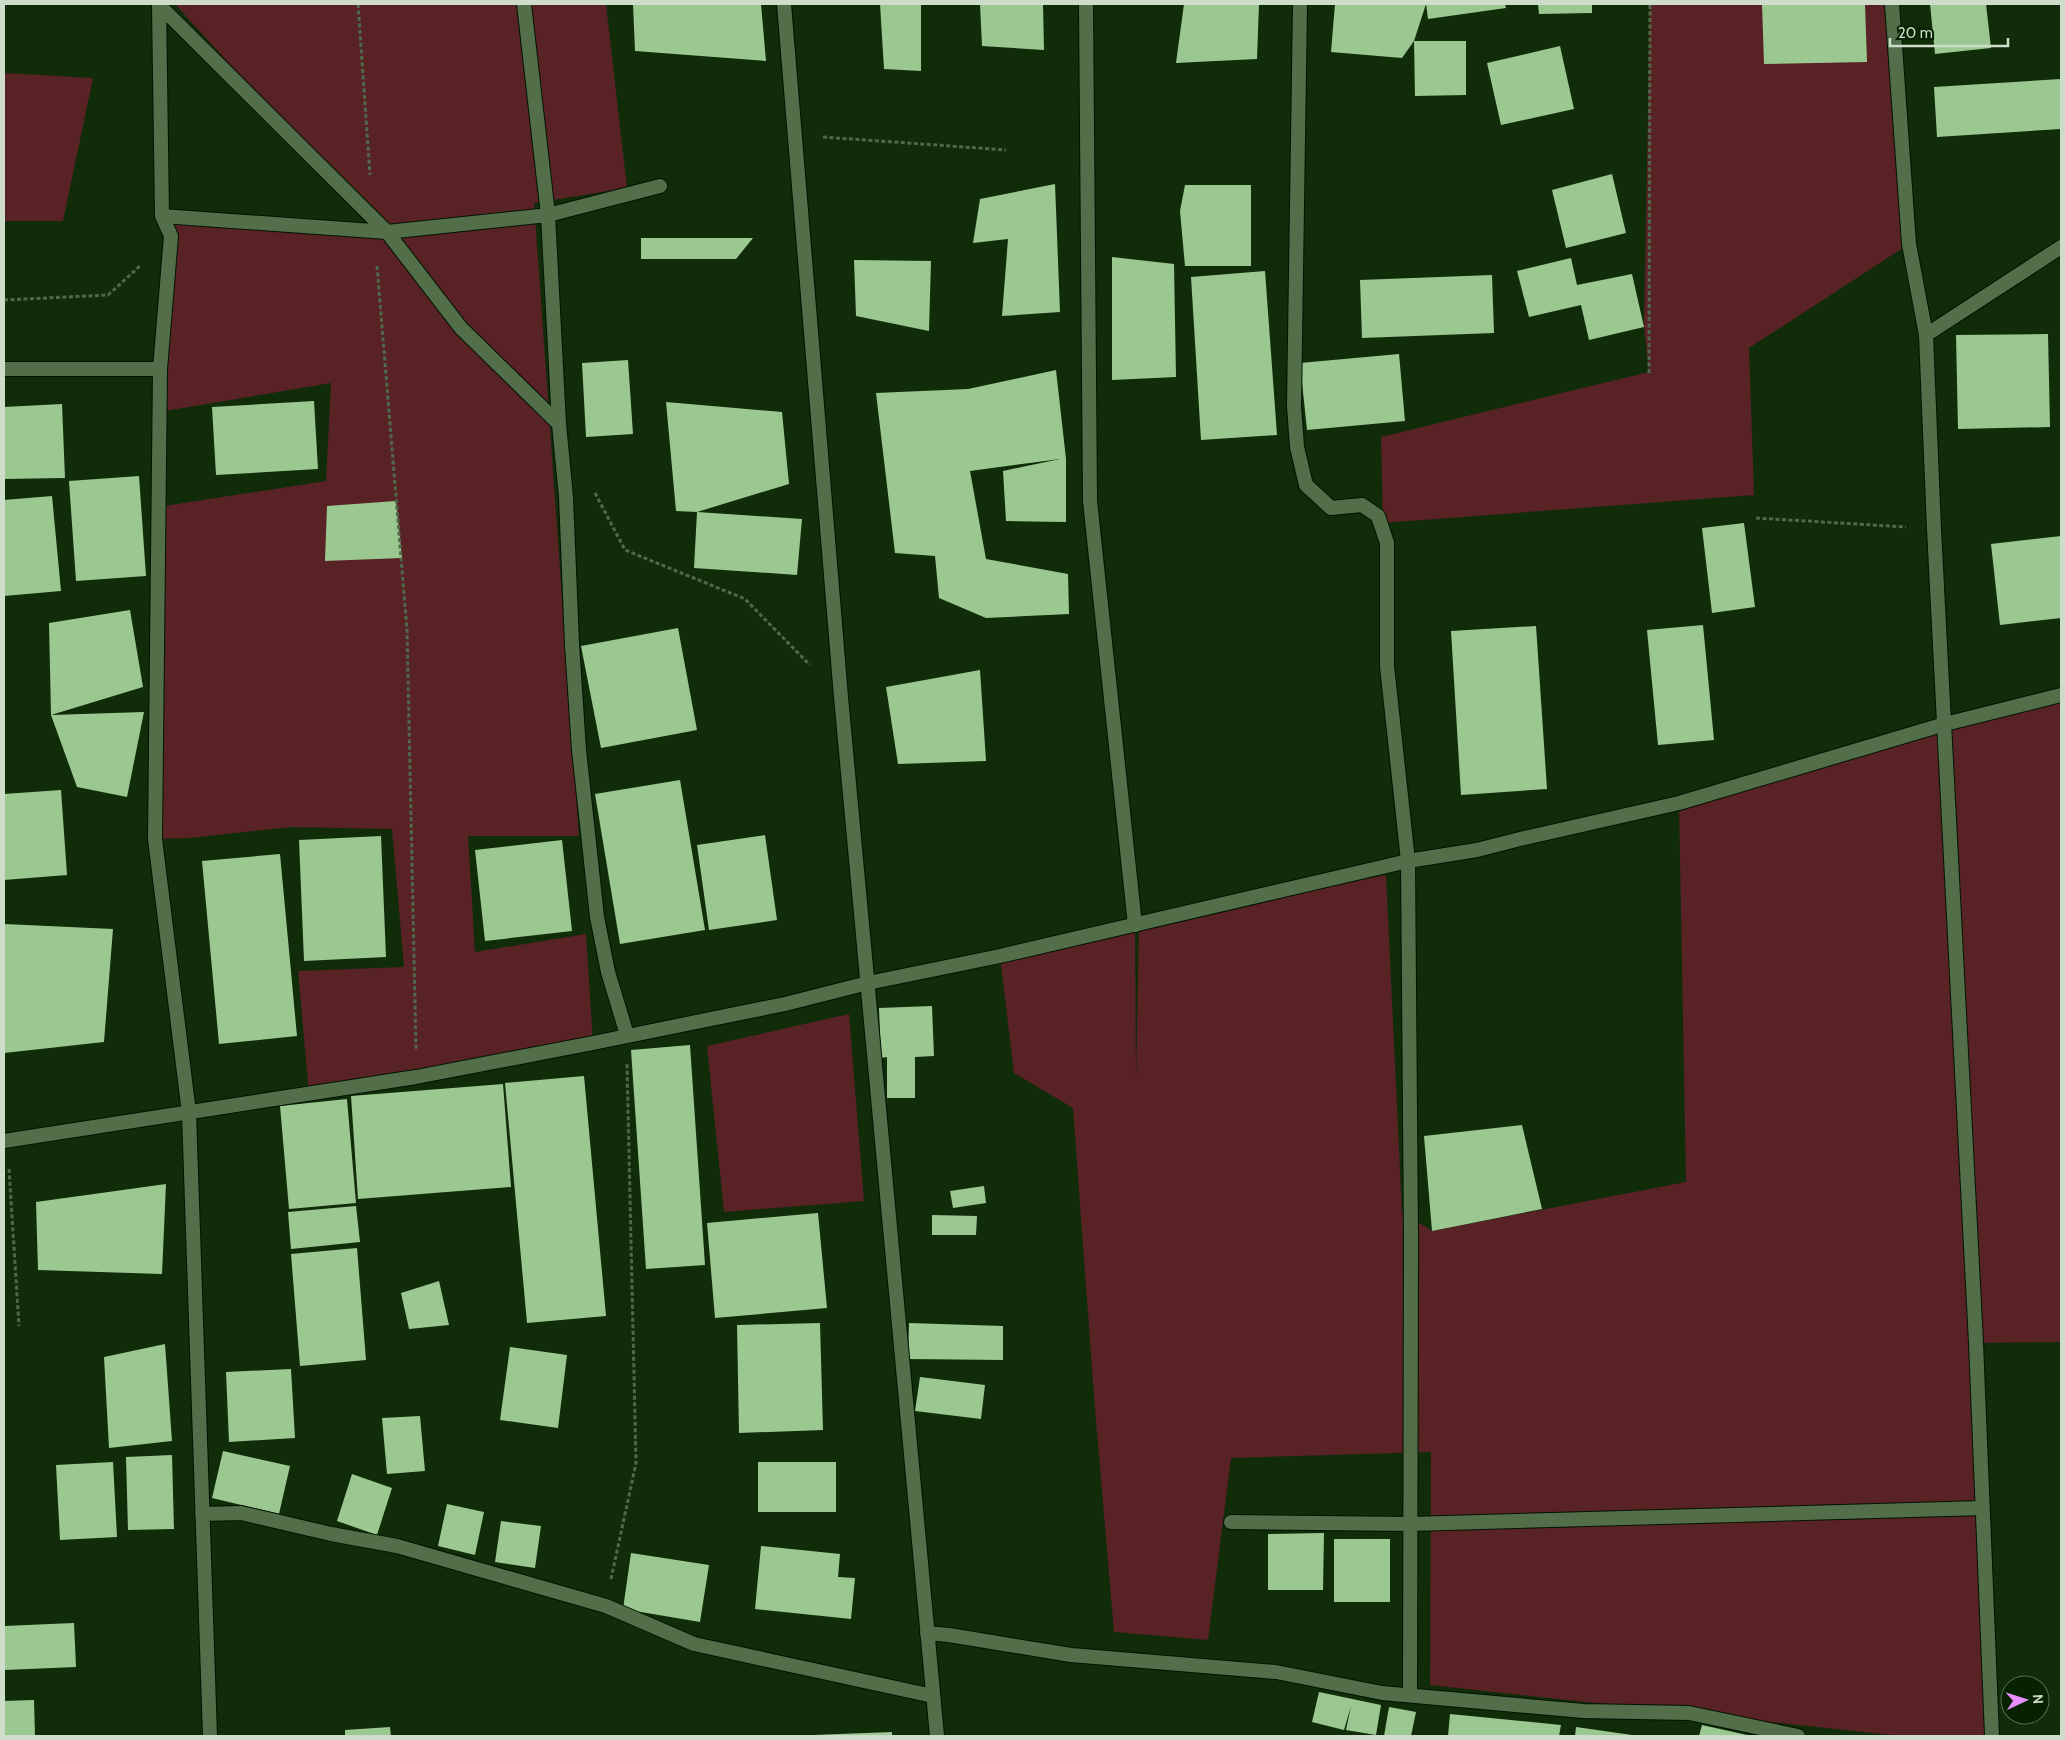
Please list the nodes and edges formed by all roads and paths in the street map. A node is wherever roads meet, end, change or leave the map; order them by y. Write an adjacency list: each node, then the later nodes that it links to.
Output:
1 (159, 4): 13 (street); 14 (street)
2 (358, 4): 14 (path)
3 (524, 4): 12 (street)
4 (784, 4): 9 (street)
5 (1086, 4): 30 (street)
6 (1300, 4): 29 (street)
7 (1650, 4): 21 (path)
8 (1892, 4): 18 (street)
9 (795, 134): 10 (path); 27 (street)
10 (1006, 150)
11 (660, 186): 12 (street)
12 (548, 215): 14 (street); 22 (street)
13 (162, 216): 14 (street); 15 (street)
14 (378, 227): 22 (street); 33 (path)
15 (171, 236): 17 (path); 20 (street)
16 (2061, 247): 18 (street)
17 (4, 300)
18 (1926, 335): 25 (street)
19 (4, 369): 20 (street)
20 (160, 369): 34 (street)
21 (1649, 373)
22 (559, 424): 32 (street)
23 (594, 491): 27 (path)
24 (1756, 518): 25 (path)
25 (1934, 529): 28 (street)
26 (2061, 695): 28 (street)
27 (842, 698): 31 (street)
28 (1945, 724): 29 (street); 37 (street)
29 (1408, 861): 30 (street); 40 (street)
30 (1135, 925): 31 (street)
31 (868, 983): 32 (street); 42 (street)
32 (626, 1035): 33 (street); 41 (path)
33 (416, 1077): 34 (street)
34 (189, 1113): 35 (street); 38 (street)
35 (5, 1141): 36 (path)
36 (19, 1326)
37 (1983, 1508): 40 (street); 48 (street)
38 (202, 1514): 41 (street); 45 (street)
39 (1231, 1522): 40 (street)
40 (1410, 1524): 43 (street)
41 (606, 1606): 44 (street)
42 (927, 1633): 43 (street); 44 (street)
43 (1410, 1695): 47 (street)
44 (933, 1696): 46 (street)
45 (210, 1736)
46 (937, 1736)
47 (1798, 1736)
48 (1992, 1736)

